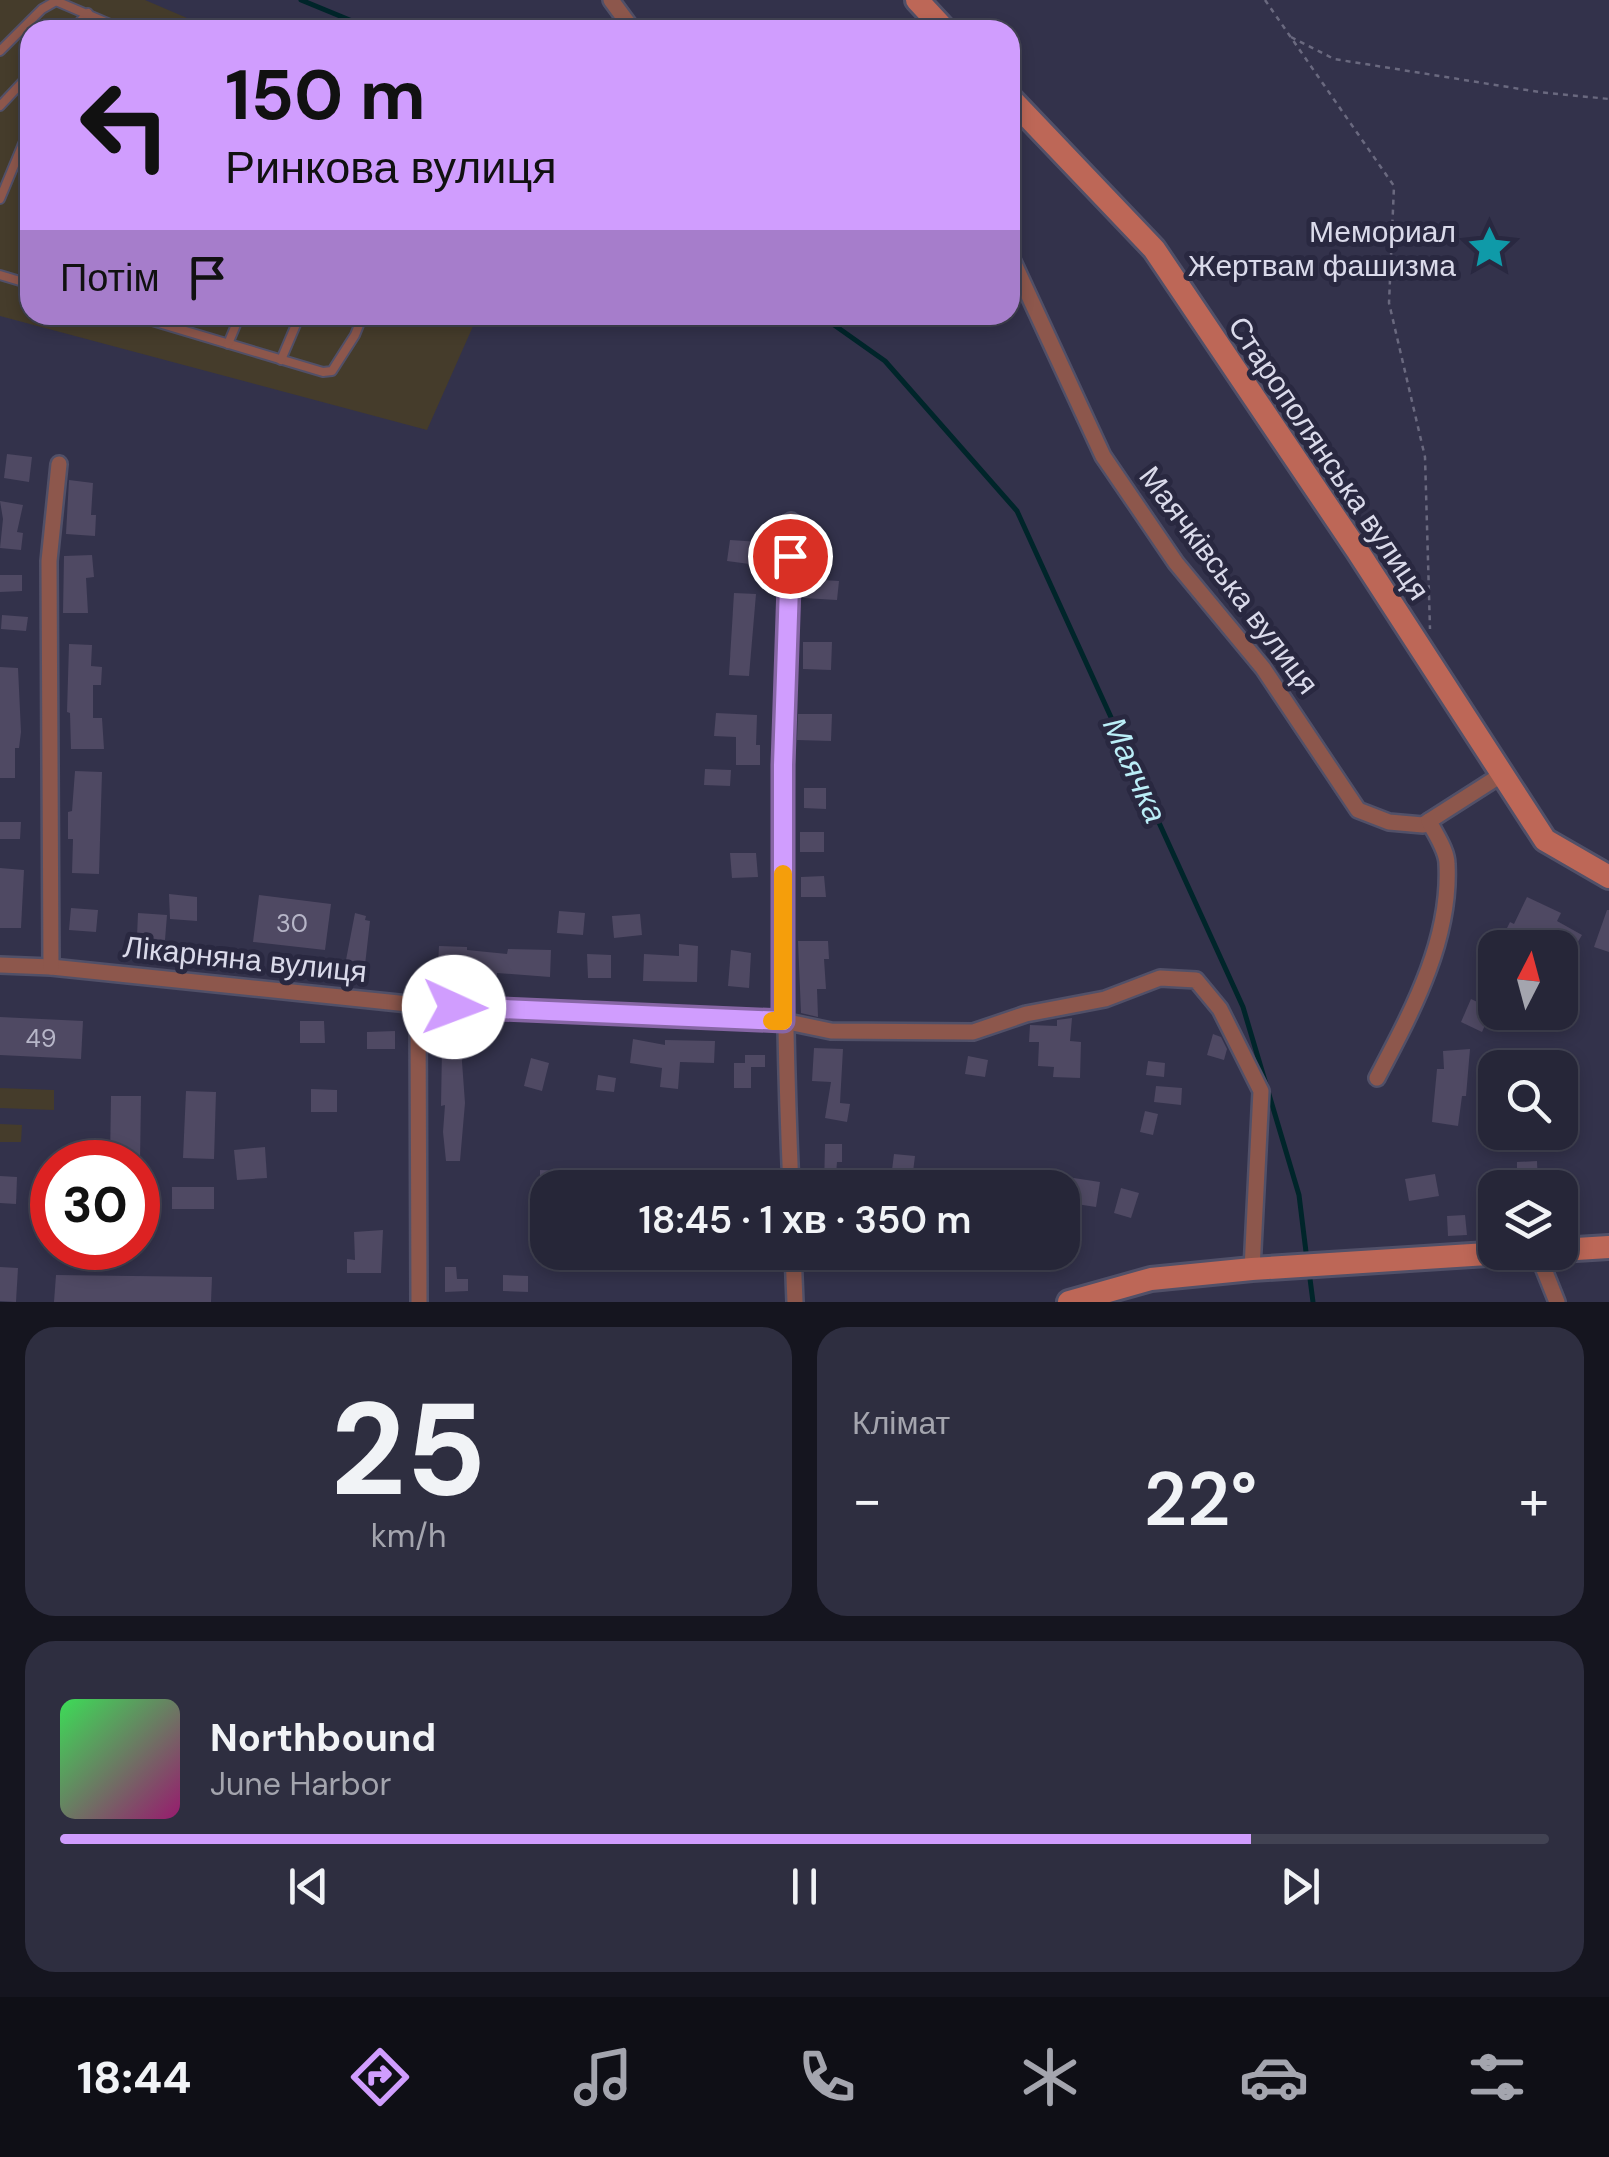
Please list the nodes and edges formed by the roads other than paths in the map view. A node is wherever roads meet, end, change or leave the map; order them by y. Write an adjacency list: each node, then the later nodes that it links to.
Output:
1 (917, 0): 6 (street)
2 (88, 13): 3 (lane); 4 (lane); 5 (lane)
3 (31, 20)
4 (81, 20)
5 (103, 20)
6 (936, 20)
7 (20, 30): 8 (lane)
8 (0, 50)
9 (20, 85): 10 (lane)
10 (0, 106)
11 (1020, 108): 25 (street, Старополянська вулиця)
12 (20, 150): 13 (lane)
13 (0, 199)
14 (1020, 275): 26 (street, Маячківська вулиця)
15 (164, 325): 20 (lane)
16 (175, 325): 20 (lane)
17 (236, 325): 21 (lane)
18 (296, 325): 22 (lane)
19 (359, 325): 22 (lane)
20 (174, 328): 21 (lane)
21 (228, 344): 22 (lane)
22 (281, 360)
23 (59, 464): 29 (street)
24 (791, 522): 31 (street)
25 (1502, 776): 26 (street); 27 (street, Старополянська вулиця)
26 (1429, 821): 32 (street)
27 (1609, 877)
28 (0, 966): 29 (street, Лікарняна вулиця)
29 (51, 967): 30 (street, Лікарняна вулиця)
30 (418, 1005): 31 (street, Лікарняна вулиця); 40 (street)
31 (783, 1021): 33 (street); 37 (street, Лікарняна вулиця)
32 (1377, 1078)
33 (790, 1170)
34 (1609, 1247): 35 (street)
35 (1578, 1249)
36 (1478, 1254): 37 (street)
37 (1260, 1268): 42 (street)
38 (793, 1270): 41 (street)
39 (1544, 1270): 43 (street)
40 (418, 1302)
41 (794, 1302)
42 (1069, 1302)
43 (1557, 1302)

